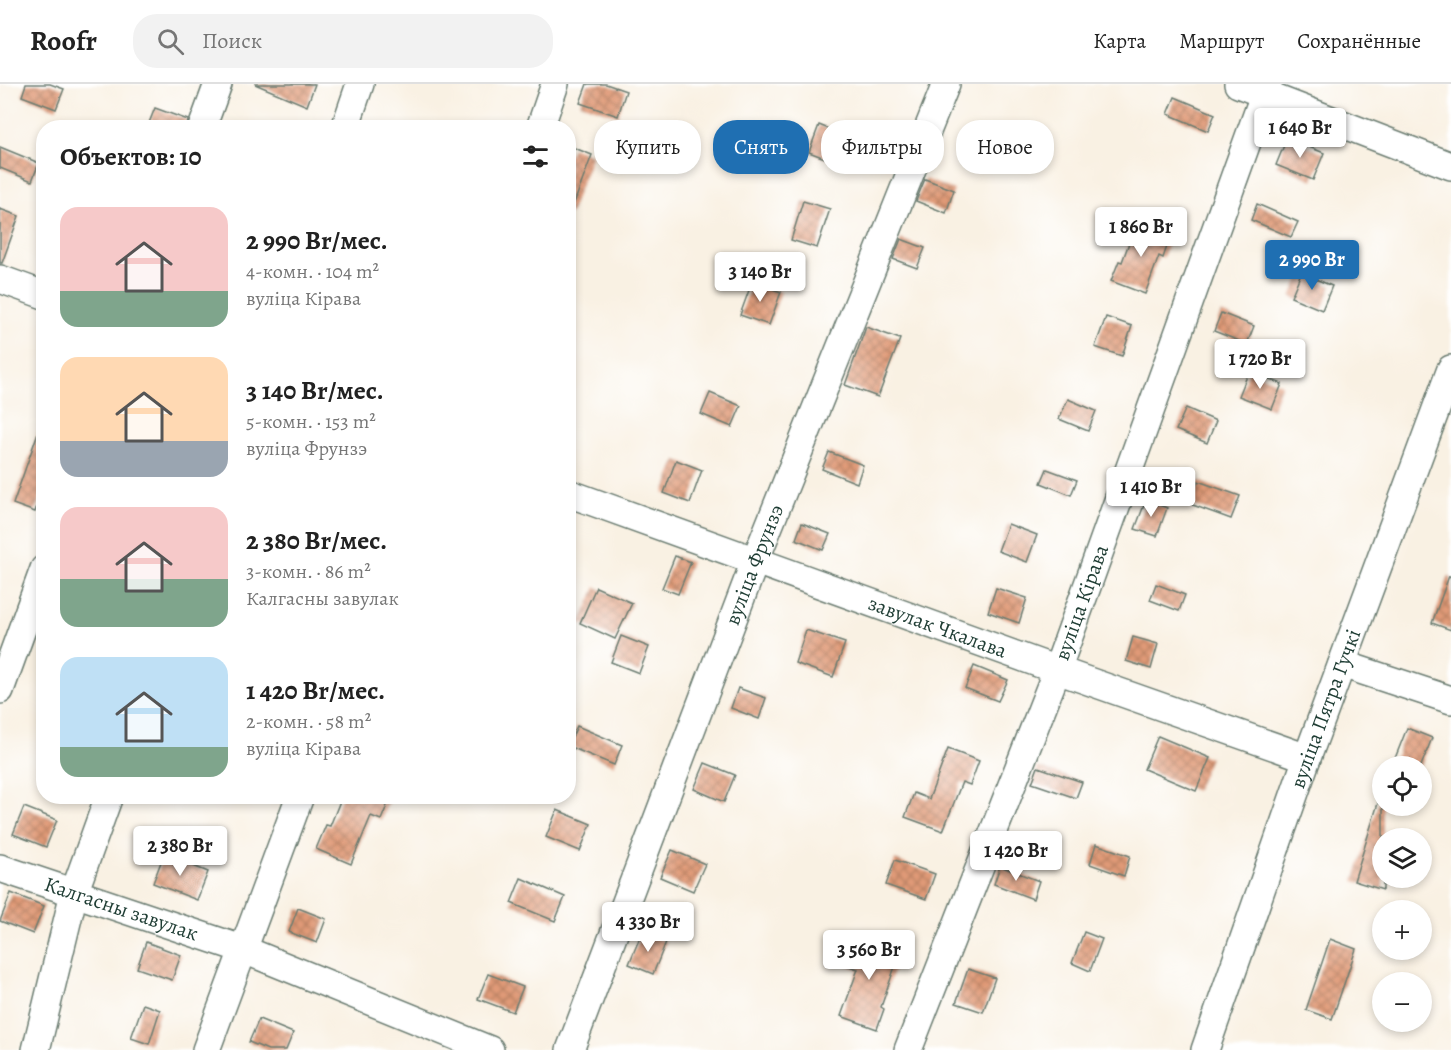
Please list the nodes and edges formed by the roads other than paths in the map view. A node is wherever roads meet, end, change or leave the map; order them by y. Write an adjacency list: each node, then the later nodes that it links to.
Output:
1 (218, 84): 7 (street)
2 (360, 84): 8 (street)
3 (555, 84): 9 (street)
4 (946, 84): 15 (street, вуліца Фрунзэ)
5 (1238, 84): 6 (street)
6 (1266, 89): 10 (street); 18 (street, вуліца Кірава)
7 (205, 120)
8 (348, 120)
9 (543, 120)
10 (1451, 166)
11 (0, 279): 12 (street)
12 (36, 292)
13 (1451, 369): 17 (street, вуліца Пятра Гучкі)
14 (576, 496): 15 (street, завулак Чкалава)
15 (755, 561): 18 (street, завулак Чкалава); 30 (street, вуліца Фрунзэ)
16 (36, 592): 19 (street)
17 (1342, 664): 20 (street); 21 (street, вуліца Пятра Гучкі)
18 (1057, 670): 21 (street, завулак Чкалава); 31 (street, вуліца Кірава)
19 (0, 690)
20 (1451, 700)
21 (1307, 758): 32 (street, вуліца Пятра Гучкі)
22 (106, 804): 25 (street)
23 (297, 804): 26 (street)
24 (0, 868): 25 (street, Калгасны завулак)
25 (74, 893): 26 (street, Калгасны завулак); 27 (street)
26 (242, 949): 28 (street); 29 (street, Калгасны завулак)
27 (36, 1050)
28 (206, 1050)
29 (490, 1050)
30 (570, 1050)
31 (908, 1050)
32 (1205, 1050)

